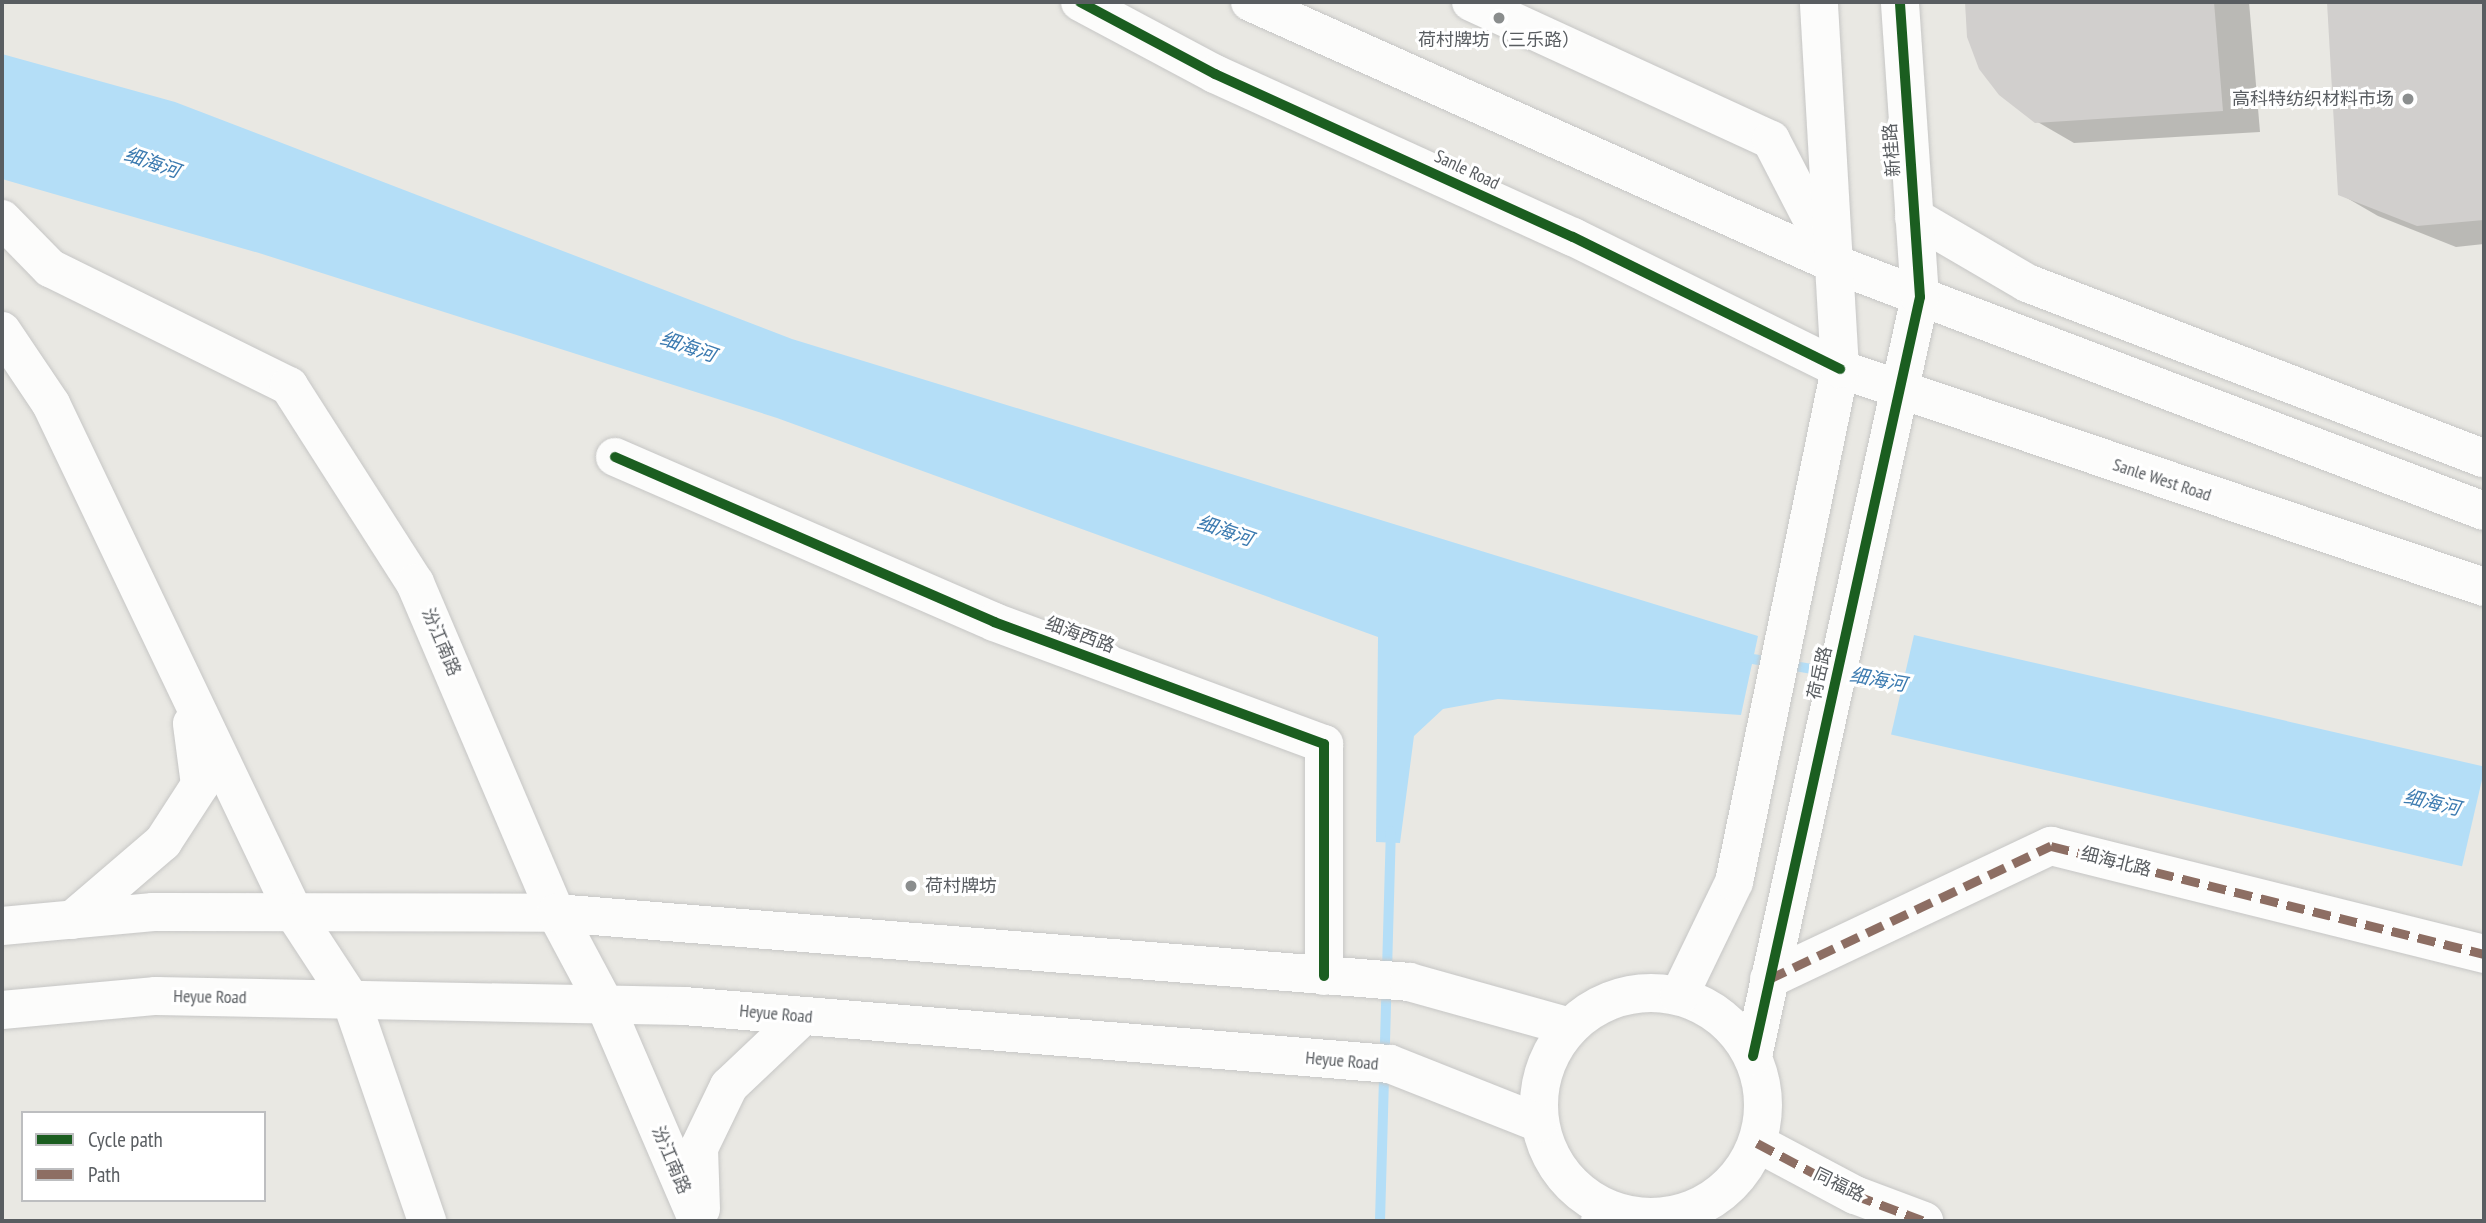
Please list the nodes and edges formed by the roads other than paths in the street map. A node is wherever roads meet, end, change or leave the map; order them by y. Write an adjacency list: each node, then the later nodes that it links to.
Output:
1 (1080, 2): 11 (main road, Sanle Road)
2 (1250, 2): 8 (main road)
3 (1471, 2): 8 (main road)
4 (1819, 2): 8 (main road)
5 (1900, 2): 6 (main road, 新桂路)
6 (1914, 217): 9 (main road, 新桂路); 14 (main road)
7 (2, 219): 19 (main road, 汾江南路)
8 (1835, 264): 9 (main road); 11 (main road)
9 (1920, 296): 12 (main road, 荷岳路); 15 (main road)
10 (2, 331): 17 (main road)
11 (1840, 369): 12 (main road, Sanle West Road); 25 (main road)
12 (1901, 393): 16 (main road, Sanle West Road); 24 (main road, 荷岳路)
13 (615, 457): 23 (main road, 细海西路)
14 (2484, 458)
15 (2484, 511)
16 (2484, 587)
17 (188, 691): 18 (main road); 20 (main road)
18 (294, 913): 19 (main road); 20 (main road); 26 (main road)
19 (556, 914): 23 (main road); 27 (main road, 汾江南路)
20 (72, 920): 21 (main road)
21 (2, 926)
22 (2484, 954): 24 (main road, 细海北路)
23 (1324, 976): 30 (main road)
24 (1769, 979): 31 (main road, 荷岳路)
25 (1679, 996): 30 (main road); 31 (main road)
26 (351, 1000): 27 (main road, Heyue Road); 28 (main road, Heyue Road); 35 (main road)
27 (604, 1003): 29 (main road, Heyue Road); 36 (main road, 汾江南路)
28 (2, 1010)
29 (802, 1017): 32 (main road, Heyue Road); 36 (main road)
30 (1570, 1027): 32 (main road)
31 (1753, 1056): 33 (main road)
32 (1539, 1123): 34 (main road)
33 (1758, 1143): 34 (main road); 37 (main road, 同福路)
34 (1605, 1216)
35 (427, 1221)
36 (700, 1221)
37 (1924, 1221)

